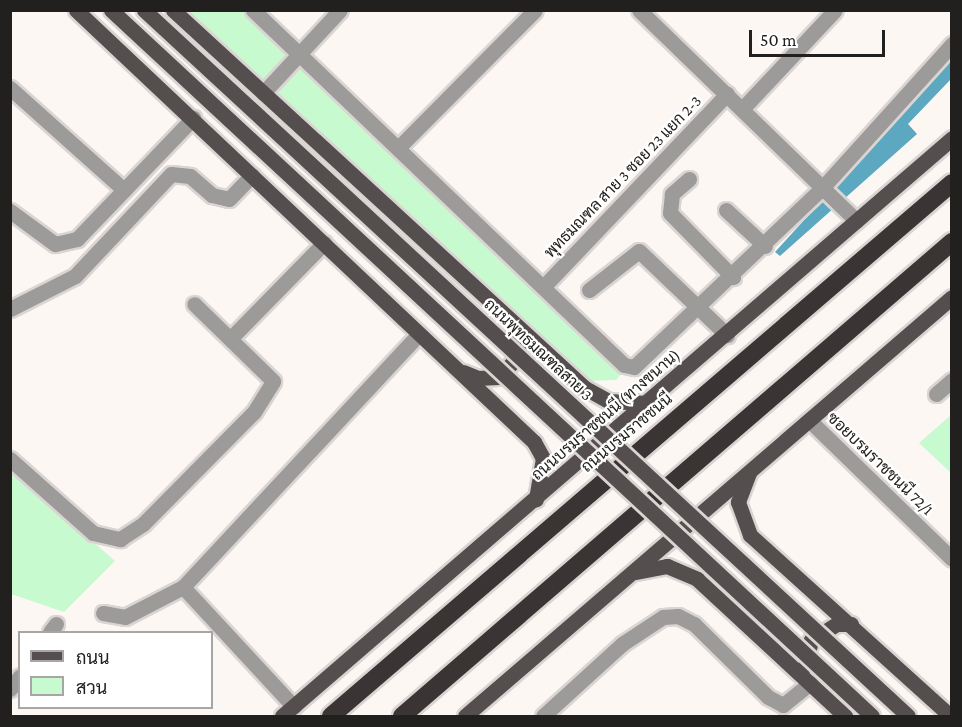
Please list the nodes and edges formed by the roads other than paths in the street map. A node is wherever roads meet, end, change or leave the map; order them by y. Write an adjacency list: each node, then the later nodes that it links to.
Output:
1 (76, 10): 16 (main road)
2 (111, 10): 61 (main road, bridge)
3 (144, 10): 62 (main road, ถนนพุทธมณฑลสาย 3, bridge)
4 (173, 10): 13 (main road)
5 (253, 10): 11 (street)
6 (340, 10): 11 (street)
7 (535, 10): 18 (street)
8 (835, 10): 15 (street)
9 (642, 11): 14 (street)
10 (951, 44): 22 (street)
11 (300, 54): 13 (street); 18 (street)
12 (10, 88): 23 (street)
13 (263, 93): 37 (main road)
14 (727, 94): 15 (street); 31 (street, พุทธมณฑล สาย 3 ซอย 23 แยก 2-3)
15 (743, 108): 22 (street)
16 (193, 118): 19 (main road); 23 (street)
17 (951, 138): 26 (main road, ถนนบรมราชชนนี (ทางขนาน))
18 (398, 148): 31 (street)
19 (252, 175): 28 (main road); 36 (street)
20 (689, 179): 30 (street)
21 (951, 183): 56 (highway, ถนนบรมราชชนนี)
22 (823, 187): 26 (street); 29 (street)
23 (124, 190): 25 (street)
24 (726, 210): 29 (street)
25 (10, 211)
26 (857, 221): 39 (main road, ถนนบรมราชชนนี (ทางขนาน))
27 (951, 242): 57 (highway)
28 (324, 243): 38 (main road); 40 (street)
29 (765, 246): 30 (street)
30 (733, 277): 35 (street)
31 (544, 285): 35 (street)
32 (589, 290): 35 (street)
33 (951, 297): 45 (main road)
34 (194, 304): 40 (street)
35 (700, 308): 39 (street)
36 (10, 309)
37 (517, 327): 41 (main road); 44 (main road)
38 (419, 334): 41 (main road); 51 (street)
39 (726, 335): 44 (main road, ถนนบรมราชชนนี (ทางขนาน))
40 (231, 338): 46 (street)
41 (456, 368): 48 (main road)
42 (951, 380): 43 (street)
43 (936, 394)
44 (646, 403): 48 (main road, ถนนบรมราชชนนี (ทางขนาน))
45 (809, 420): 47 (main road); 49 (street, ซอยบรมราชชนนี 72/1)
46 (10, 459)
47 (754, 465): 50 (main road); 53 (main road)
48 (536, 499): 55 (main road, ถนนบรมราชชนนี (ทางขนาน))
49 (951, 559)
50 (628, 575): 54 (main road); 58 (main road)
51 (183, 587): 52 (street); 55 (street)
52 (103, 613)
53 (851, 624): 54 (main road); 63 (main road)
54 (812, 685): 59 (street); 60 (main road)
55 (288, 712)
56 (331, 717)
57 (402, 717)
58 (465, 717)
59 (543, 717)
60 (845, 717)
61 (873, 717)
62 (908, 717)
63 (950, 717)

